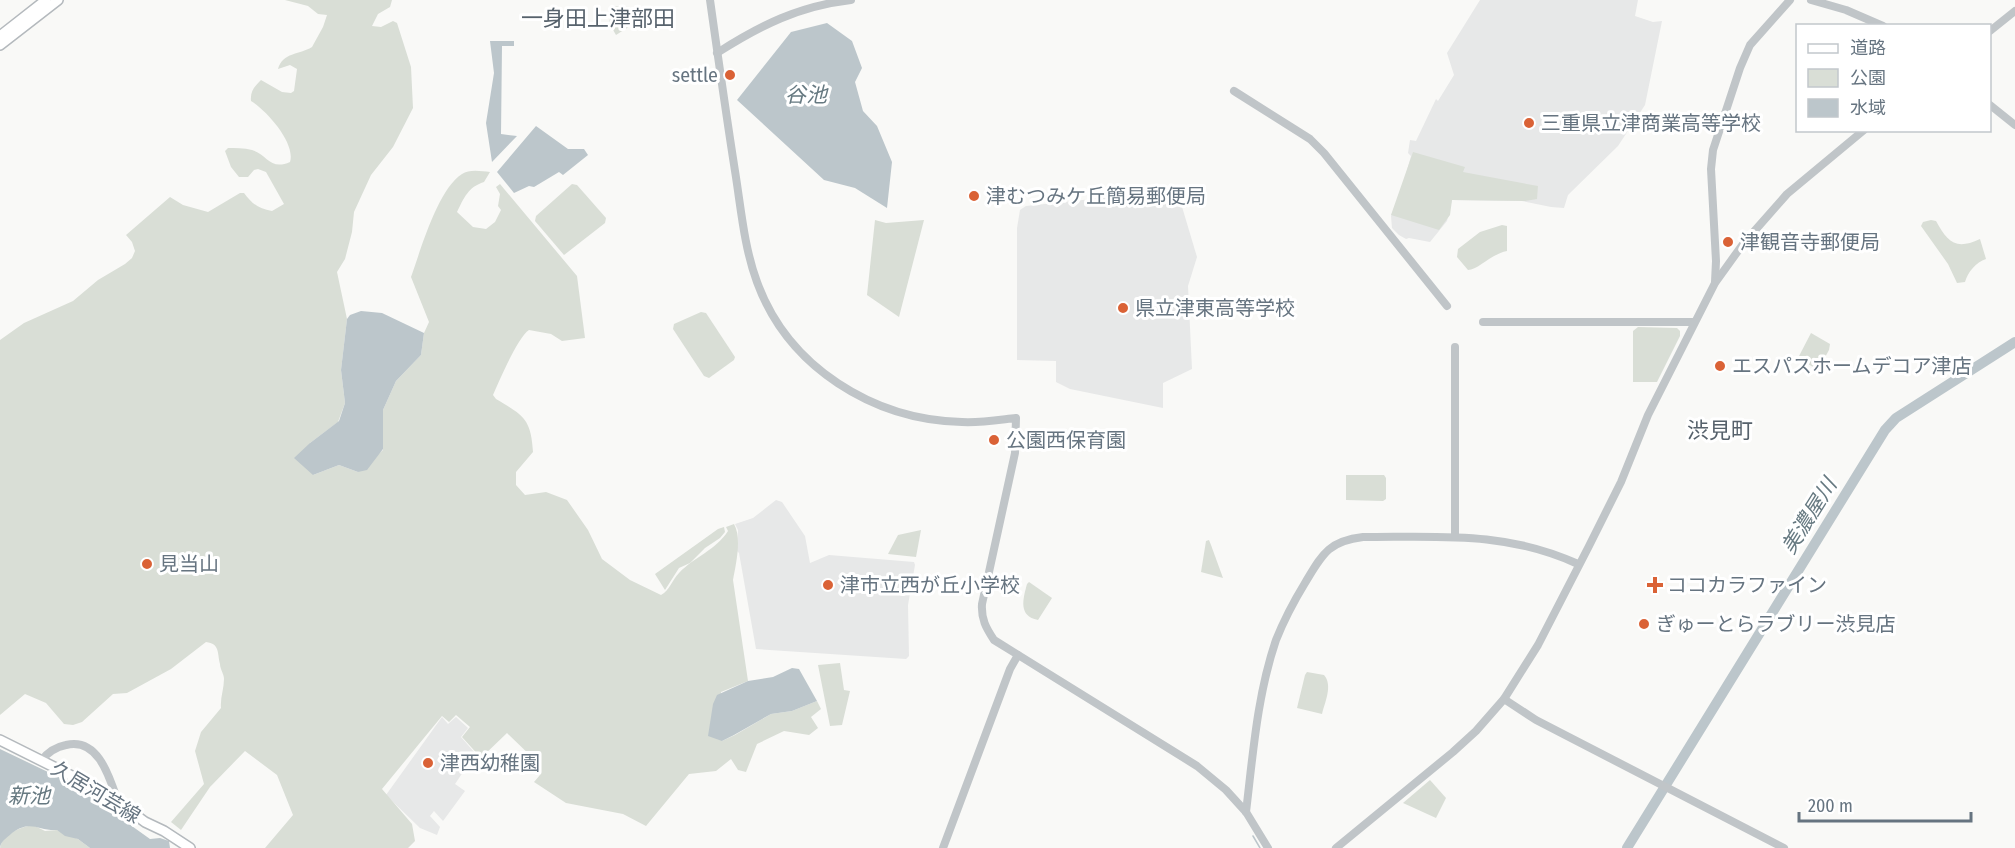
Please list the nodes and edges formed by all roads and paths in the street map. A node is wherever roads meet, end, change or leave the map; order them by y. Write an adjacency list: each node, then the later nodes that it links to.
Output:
1 (46, 0): 10 (main road)
2 (58, 0): 11 (main road)
3 (710, 0): 12 (street)
4 (852, 0): 12 (street)
5 (1790, 0): 17 (street)
6 (1810, 0): 8 (street)
7 (2015, 11): 9 (street)
8 (1878, 24)
9 (1991, 30)
10 (0, 36)
11 (0, 45)
12 (717, 52): 24 (street)
13 (1234, 91): 18 (street)
14 (1991, 107): 15 (street)
15 (2015, 125)
16 (1862, 132): 17 (street)
17 (1715, 283): 20 (street)
18 (1447, 306)
19 (1483, 322): 20 (street)
20 (1694, 322): 23 (street)
21 (1455, 347): 22 (street)
22 (1455, 537): 23 (street); 29 (street)
23 (1578, 564): 25 (street)
24 (1018, 655): 29 (street); 31 (street)
25 (1504, 699): 33 (street); 34 (street)
26 (0, 740): 27 (main road, 久居河芸線)
27 (42, 760): 28 (main road, 久居河芸線); 28 (street)
28 (118, 802): 30 (main road, 久居河芸線)
29 (1246, 812): 32 (street)
30 (190, 848)
31 (944, 848)
32 (1268, 848)
33 (1336, 848)
34 (1784, 848)

